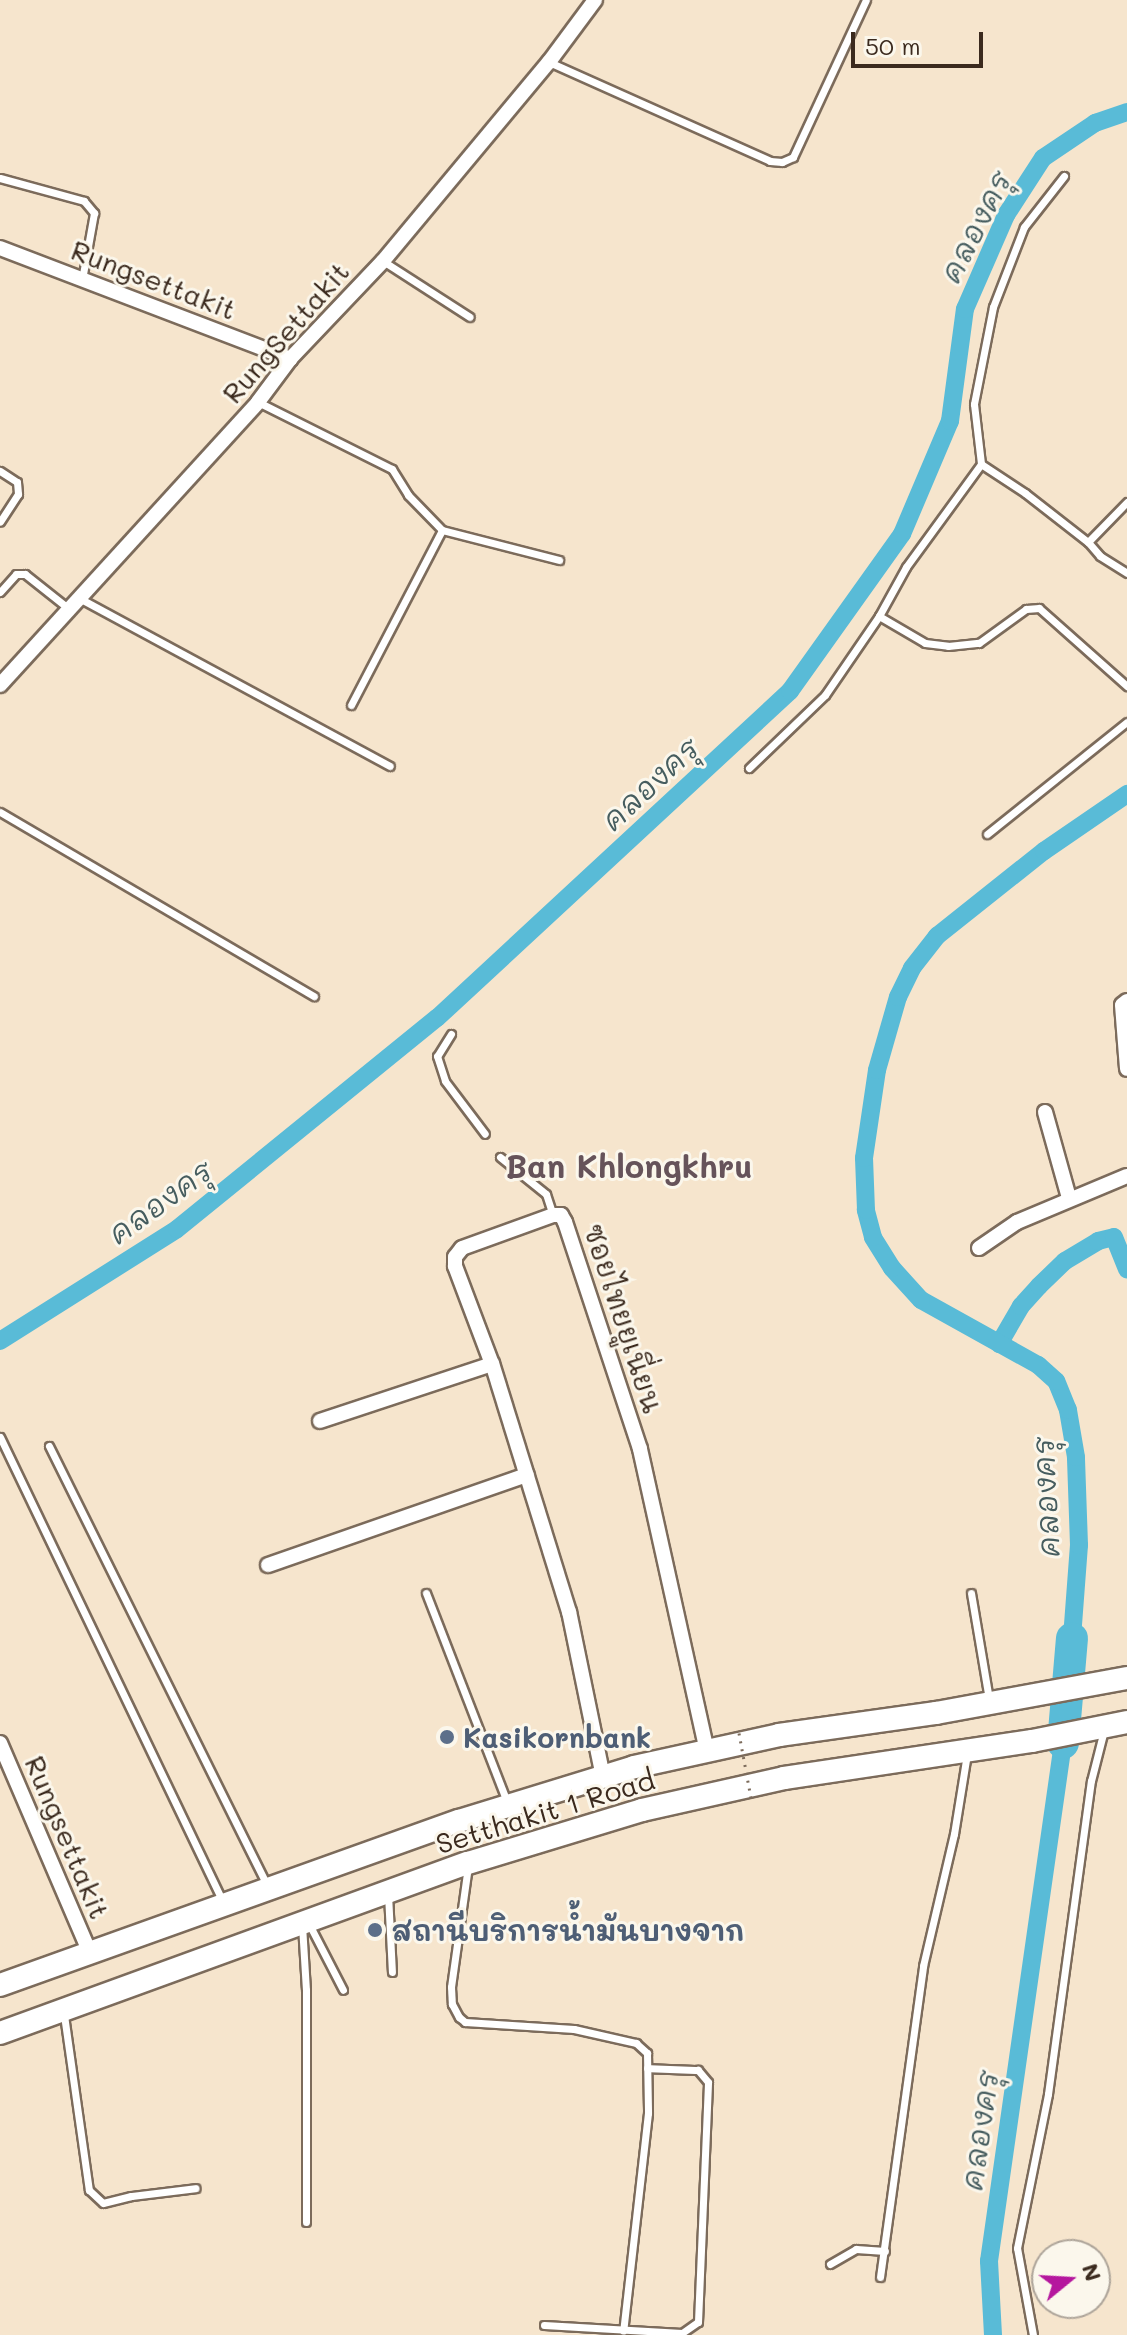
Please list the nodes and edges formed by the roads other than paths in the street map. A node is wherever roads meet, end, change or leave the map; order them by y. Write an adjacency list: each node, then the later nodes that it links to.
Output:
1 (595, 0): 3 (street, RungSettakit)
2 (866, 0): 3 (lane)
3 (549, 62): 7 (street, RungSettakit)
4 (1064, 176): 12 (lane)
5 (0, 178): 8 (lane)
6 (0, 248): 8 (street, Rungsettakit)
7 (383, 261): 9 (lane); 10 (street, RungSettakit)
8 (82, 280): 10 (street, Rungsettakit)
9 (470, 317)
10 (290, 359): 11 (street, RungSettakit)
11 (258, 402): 16 (lane); 22 (street, RungSettakit)
12 (981, 464): 17 (lane); 23 (lane)
13 (0, 471): 15 (lane)
14 (1127, 502): 17 (lane)
15 (0, 522)
16 (442, 530): 18 (lane); 26 (lane)
17 (1088, 542): 19 (lane)
18 (559, 560)
19 (1127, 573)
20 (4, 578): 21 (lane); 22 (lane)
21 (0, 592)
22 (76, 605): 24 (street, RungSettakit); 28 (lane)
23 (879, 616): 25 (lane); 29 (lane)
24 (0, 685)
25 (1127, 686)
26 (351, 705)
27 (1127, 722): 31 (lane)
28 (390, 766)
29 (749, 768)
30 (0, 812): 32 (lane)
31 (987, 834)
32 (314, 996)
33 (1127, 1001): 35 (street)
34 (451, 1034): 37 (lane)
35 (1127, 1069)
36 (1045, 1112): 40 (street)
37 (485, 1134)
38 (500, 1157): 41 (lane)
39 (1127, 1176): 40 (street)
40 (1069, 1198): 42 (street)
41 (553, 1215): 43 (street, ซอยไทยยูเนี่ยน); 55 (street, ซอยไทยยูเนี่ยน)
42 (979, 1248)
43 (492, 1364): 44 (street); 47 (street, ซอยไทยยูเนี่ยน)
44 (320, 1421)
45 (0, 1437): 62 (lane)
46 (49, 1446): 60 (lane)
47 (527, 1475): 48 (street); 57 (street, ซอยไทยยูเนี่ยน)
48 (268, 1565)
49 (426, 1593): 58 (lane)
50 (971, 1593): 52 (lane)
51 (1127, 1678): 52 (main road, Setthakit 1 Road)
52 (989, 1701): 55 (main road, Setthakit 1 Road)
53 (1109, 1726): 56 (main road, Setthakit 1 Road); 78 (lane)
54 (0, 1743): 64 (street, Rungsettakit)
55 (707, 1751): 57 (main road, Setthakit 1 Road)
56 (967, 1751): 59 (main road, Setthakit 1 Road); 73 (lane)
57 (603, 1777): 58 (main road, Setthakit 1 Road)
58 (509, 1806): 60 (main road, Setthakit 1 Road)
59 (468, 1863): 61 (main road, Setthakit 1 Road); 70 (lane)
60 (268, 1888): 62 (main road, Setthakit 1 Road)
61 (388, 1892): 63 (main road, Setthakit 1 Road); 65 (lane)
62 (224, 1904): 64 (main road, Setthakit 1 Road)
63 (305, 1922): 67 (lane); 68 (main road, Setthakit 1 Road); 72 (lane)
64 (89, 1951): 66 (main road, Setthakit 1 Road)
65 (392, 1972)
66 (0, 1985)
67 (343, 1990)
68 (63, 2009): 69 (main road, Setthakit 1 Road); 71 (lane)
69 (0, 2033)
70 (647, 2068): 77 (lane); 77 (lane)
71 (196, 2188)
72 (306, 2222)
73 (885, 2251): 74 (lane); 75 (lane)
74 (830, 2264)
75 (880, 2277)
76 (544, 2325): 77 (lane)
77 (623, 2331)
78 (1033, 2335)

